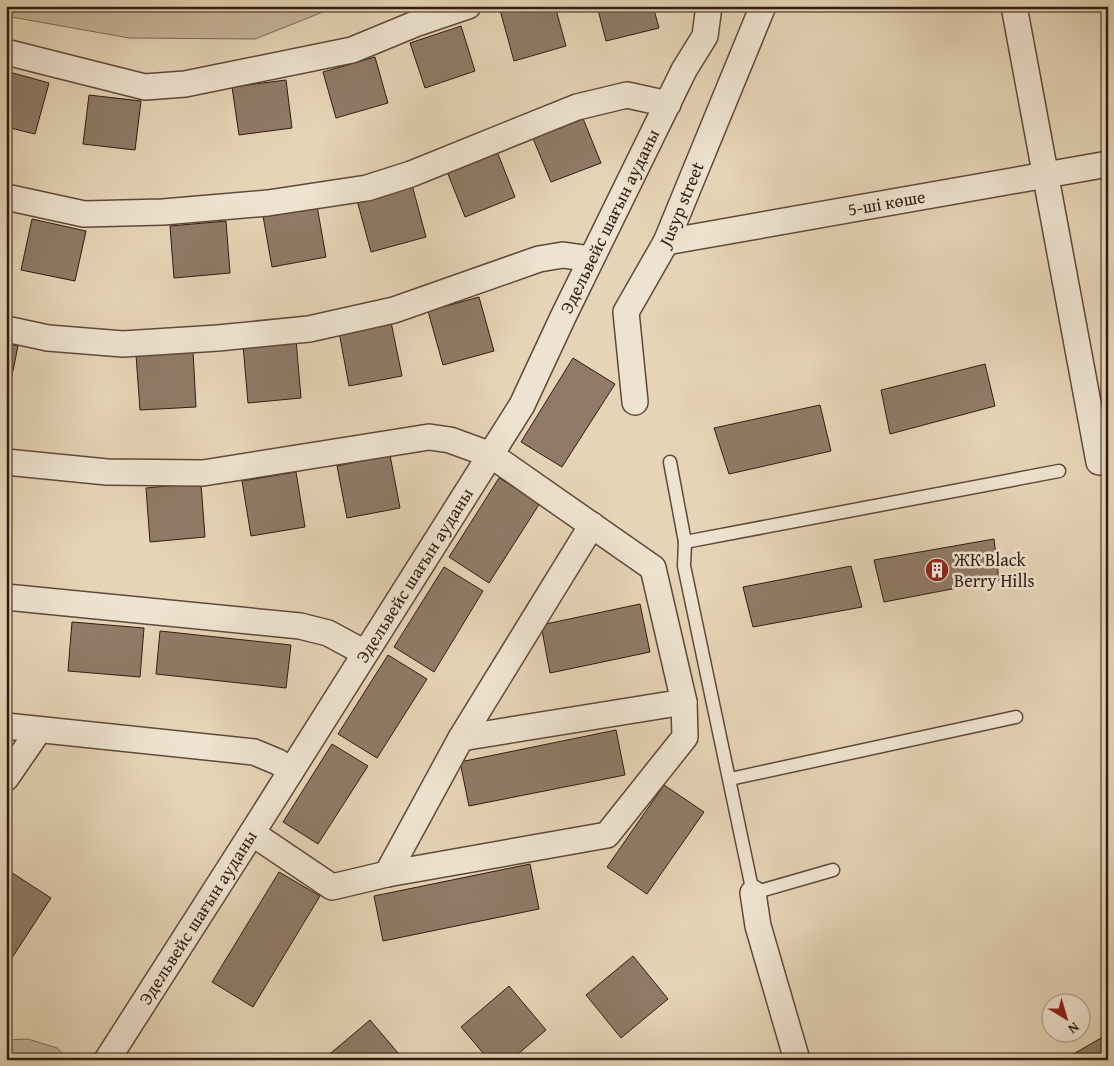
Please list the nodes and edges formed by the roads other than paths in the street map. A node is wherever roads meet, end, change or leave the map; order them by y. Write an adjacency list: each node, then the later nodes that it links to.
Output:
1 (468, 6): 5 (street)
2 (709, 6): 6 (street, Эдельвейс шағын ауданы)
3 (763, 6): 10 (street, Jusyp street)
4 (1014, 6): 8 (street)
5 (6, 52)
6 (668, 104): 9 (street); 11 (street, Эдельвейс шағын ауданы)
7 (1108, 164): 8 (street, 5-ші көше)
8 (1044, 176): 10 (street, 5-ші көше); 17 (street)
9 (6, 197)
10 (666, 242): 13 (street, Jusyp street)
11 (591, 259): 12 (street); 14 (street, Эдельвейс шағын ауданы)
12 (6, 329)
13 (636, 402)
14 (491, 454): 15 (street); 19 (street); 22 (street, Эдельвейс шағын ауданы)
15 (6, 462)
16 (670, 462): 20 (lane)
17 (1103, 462)
18 (1059, 471): 20 (lane)
19 (592, 525): 23 (street); 27 (street)
20 (685, 542): 30 (lane)
21 (6, 597): 22 (street)
22 (365, 654): 28 (street, Эдельвейс шағын ауданы)
23 (684, 702): 27 (street); 33 (street)
24 (1016, 717): 30 (lane)
25 (6, 726): 26 (street)
26 (39, 730): 28 (street); 29 (street)
27 (461, 738): 33 (street)
28 (291, 771): 31 (street, Эдельвейс шағын ауданы)
29 (6, 778)
30 (730, 778): 34 (lane)
31 (252, 833): 33 (street); 35 (street, Эдельвейс шағын ауданы)
32 (833, 870): 34 (lane)
33 (387, 874)
34 (753, 893): 36 (street)
35 (107, 1060)
36 (798, 1060)

